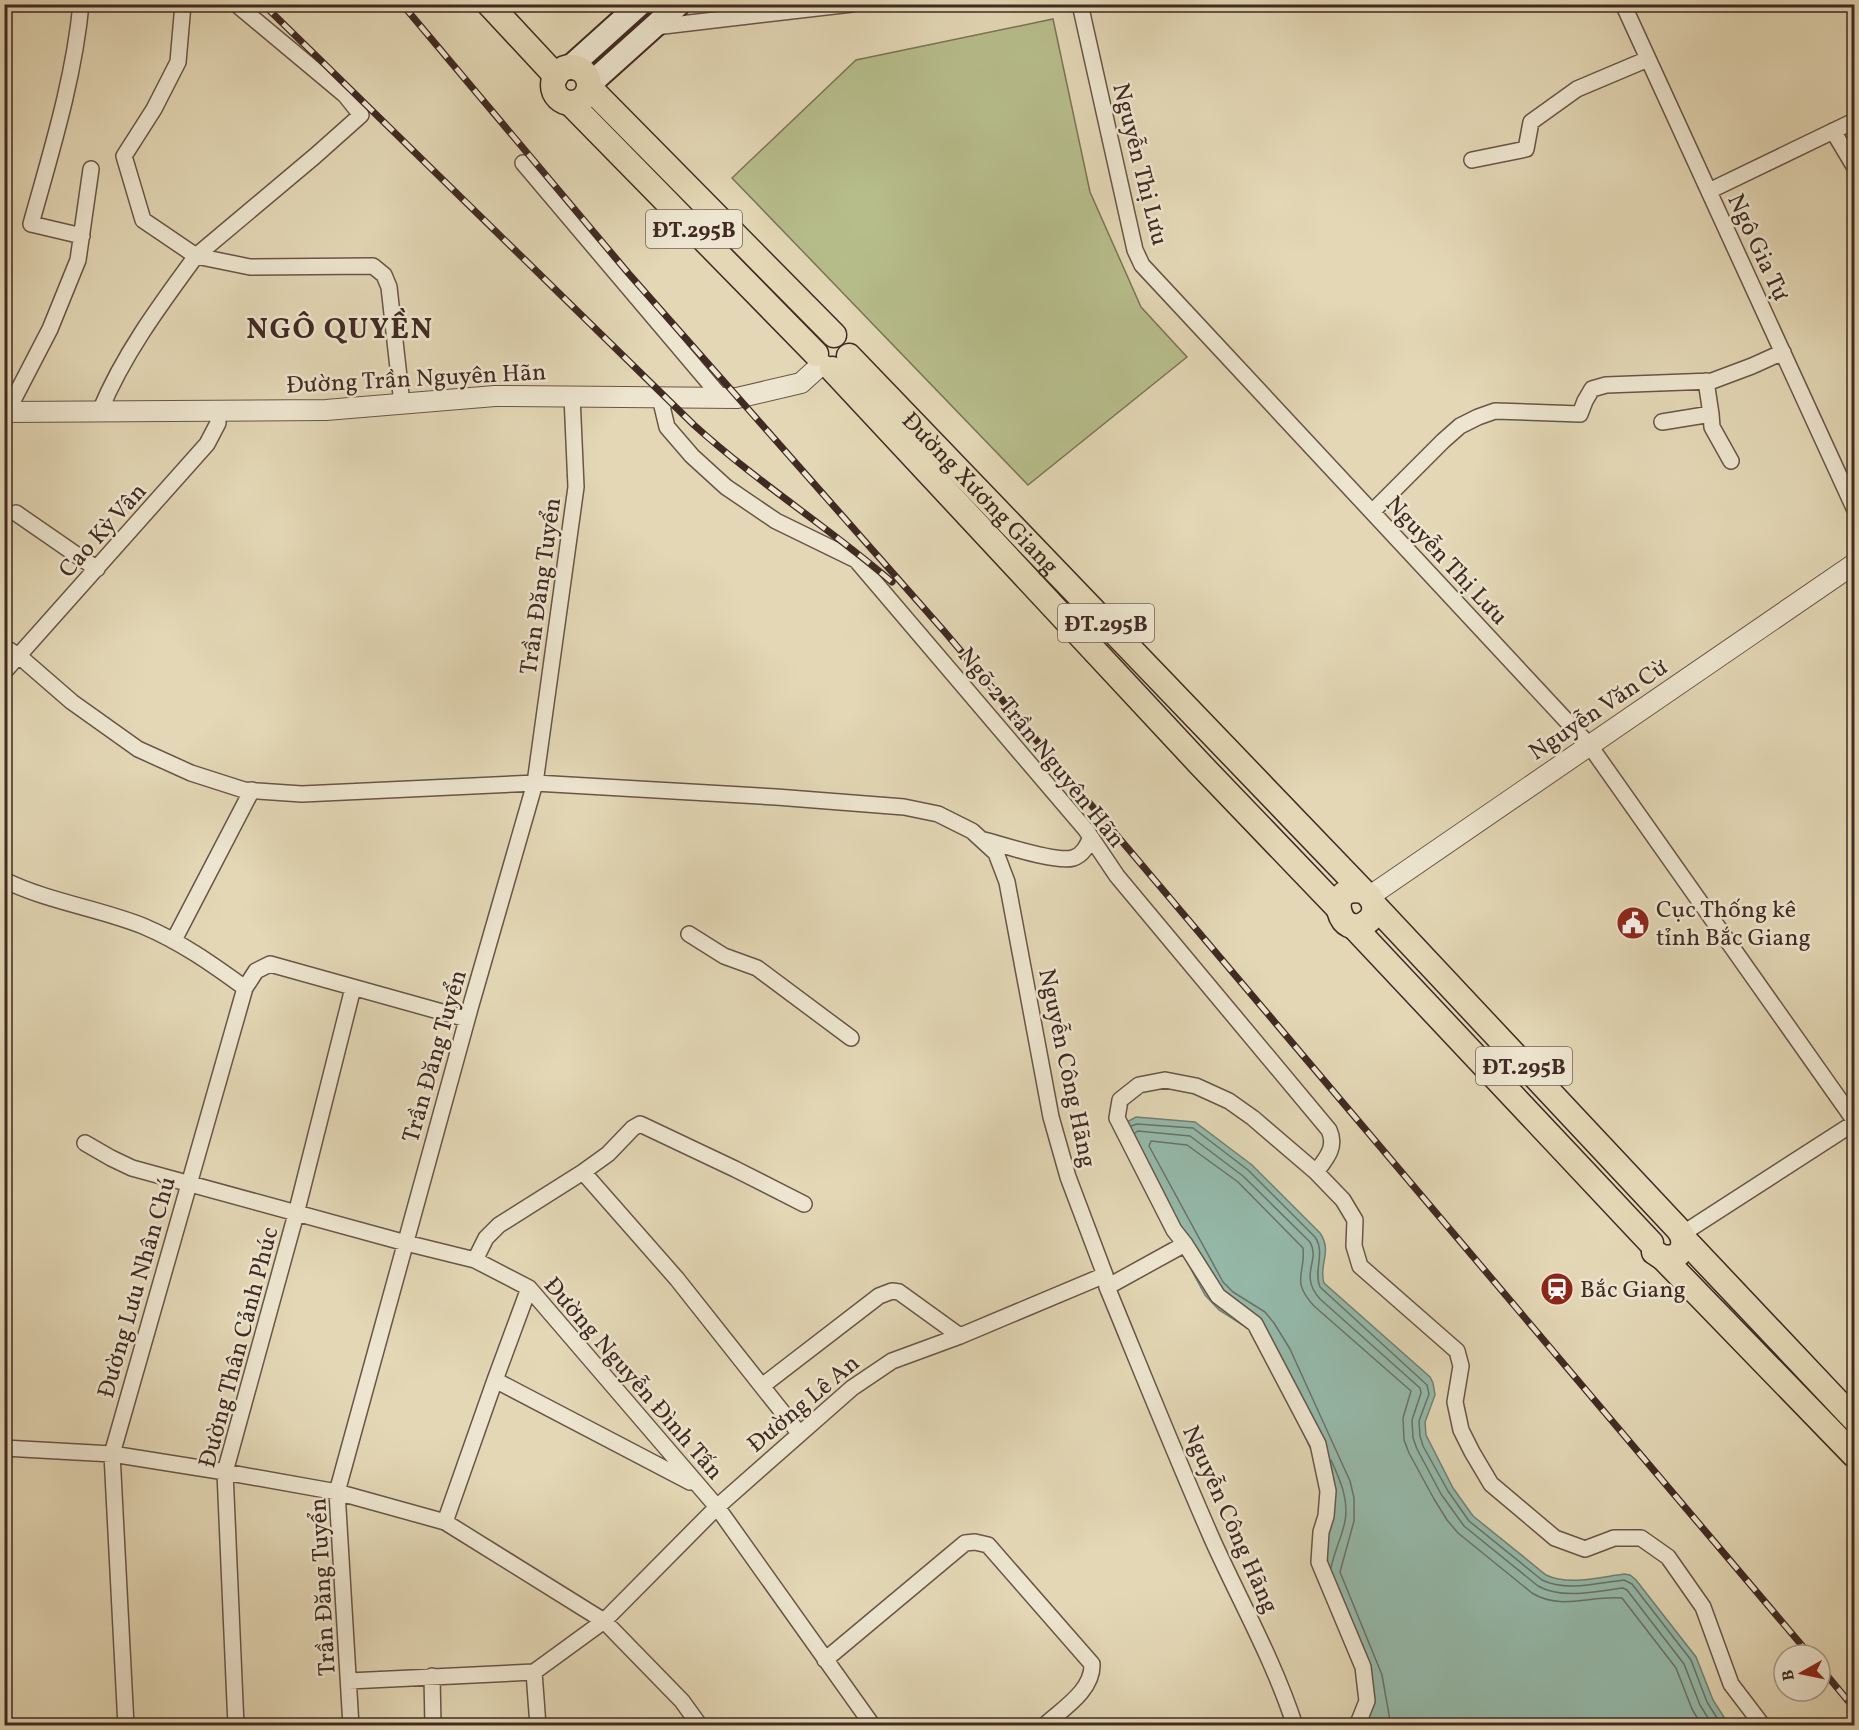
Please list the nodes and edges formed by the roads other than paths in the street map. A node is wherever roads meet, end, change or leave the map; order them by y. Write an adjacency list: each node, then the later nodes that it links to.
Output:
1 (81, 4): 22 (street)
2 (183, 4): 23 (street)
3 (236, 4): 23 (street)
4 (489, 4): 12 (main road, ĐT.295B)
5 (640, 4): 12 (main road)
6 (679, 4): 10 (main road)
7 (852, 4): 10 (street)
8 (1080, 4): 38 (street, Nguyễn Thị Lưu)
9 (1623, 4): 11 (street, Ngô Gia Tự)
10 (652, 27): 13 (main road)
11 (1648, 59): 17 (street); 21 (street, Ngô Gia Tự)
12 (563, 72): 13 (main road, ĐT.295B); 14 (main road, ĐT.295B)
13 (590, 86): 14 (main road); 25 (main road, ĐT.295B)
14 (571, 104): 25 (main road, Đường Xương Giang / ĐT.295B)
15 (1854, 121): 16 (street)
16 (1833, 131): 19 (street); 21 (street)
17 (1472, 160)
18 (523, 163): 28 (street)
19 (1854, 166)
20 (91, 169): 22 (street)
21 (1709, 191): 24 (street, Ngô Gia Tự)
22 (82, 236): 33 (street)
23 (196, 256): 30 (street); 32 (street)
24 (1783, 352): 26 (street); 37 (street, Ngô Gia Tự)
25 (830, 361): 28 (street, Đường Trần Nguyên Hãn); 51 (main road, Đường Xương Giang / ĐT.295B); 52 (main road, Đường Xương Giang / ĐT.295B)
26 (1706, 381): 34 (street); 38 (street)
27 (572, 396): 29 (street, Đường Trần Nguyên Hãn); 30 (street, Đường Trần Nguyên Hãn); 46 (street, Trần Đăng Tuyển)
28 (721, 397): 29 (street, Đường Trần Nguyên Hãn)
29 (660, 398): 48 (street, Ngõ 2 Trần Nguyên Hãn)
30 (402, 404): 31 (street, Đường Trần Nguyên Hãn)
31 (218, 410): 32 (street, Đường Trần Nguyên Hãn); 41 (street, Cao Kỳ Vân)
32 (100, 411): 33 (street, Đường Trần Nguyên Hãn)
33 (6, 412)
34 (1711, 414): 35 (street); 36 (street)
35 (1662, 422)
36 (1731, 460)
37 (1854, 508)
38 (1372, 512): 45 (street, Nguyễn Thị Lưu)
39 (16, 513): 41 (street)
40 (1854, 564): 45 (street, Nguyễn Văn Cừ)
41 (97, 569): 43 (street, Cao Kỳ Vân)
42 (4, 647): 43 (street, Nguyễn Công Hãng)
43 (20, 656): 44 (street, Cao Kỳ Vân); 47 (street, Nguyễn Công Hãng)
44 (4, 672)
45 (1590, 746): 51 (street, Nguyễn Văn Cừ); 59 (street, Nguyễn Thị Lưu)
46 (535, 783): 47 (street, Nguyễn Công Hãng); 49 (street, Nguyễn Công Hãng); 57 (street, Trần Đăng Tuyển)
47 (252, 790): 54 (street)
48 (1091, 837): 49 (street); 62 (street, Ngõ 2 Trần Nguyên Hãn)
49 (981, 840): 71 (street, Nguyễn Công Hãng)
50 (4, 880): 54 (street)
51 (1369, 898): 52 (main road); 66 (main road, Đường Xương Giang / ĐT.295B)
52 (1346, 917): 69 (main road, Đường Xương Giang / ĐT.295B)
53 (689, 934): 58 (street)
54 (174, 940): 56 (street)
55 (353, 987): 56 (street, Đường Lưu Nhân Chú); 57 (street, Đường Lưu Nhân Chú); 65 (street, Đường Thân Cảnh Phúc)
56 (245, 988): 63 (street, Đường Lưu Nhân Chú)
57 (467, 1019): 67 (street, Trần Đăng Tuyển)
58 (851, 1038)
59 (1854, 1121): 66 (street)
60 (86, 1143): 63 (street, Đường Nguyễn Đình Tấn)
61 (583, 1172): 64 (street); 70 (street); 75 (street)
62 (1316, 1172): 68 (street); 101 (street)
63 (189, 1184): 65 (street, Đường Nguyễn Đình Tấn); 79 (street, Đường Lưu Nhân Chú)
64 (804, 1204)
65 (296, 1214): 67 (street, Đường Nguyễn Đình Tấn); 81 (street, Đường Thân Cảnh Phúc)
66 (1680, 1233): 69 (main road); 76 (main road, Đường Xương Giang / ĐT.295B)
67 (406, 1244): 70 (street, Đường Nguyễn Đình Tấn); 83 (street, Trần Đăng Tuyển)
68 (1185, 1244): 71 (street, Đường Lê An); 100 (street)
69 (1657, 1250): 80 (main road, Đường Xương Giang / ĐT.295B)
70 (475, 1260): 72 (street, Đường Nguyễn Đình Tấn)
71 (1106, 1281): 73 (street, Đường Lê An); 99 (street, Nguyễn Công Hãng)
72 (529, 1288): 74 (street); 82 (street, Đường Nguyễn Đình Tấn)
73 (960, 1336): 75 (street); 77 (street, Đường Lê An)
74 (495, 1380): 82 (street); 85 (street)
75 (762, 1386): 77 (street)
76 (1854, 1419)
77 (799, 1433): 84 (street, Đường Lê An)
78 (4, 1448): 79 (street)
79 (112, 1454): 81 (street); 91 (street, Đường Lưu Nhân Chú)
80 (1854, 1455)
81 (225, 1472): 83 (street); 92 (street, Đường Thân Cảnh Phúc)
82 (698, 1486): 84 (street, Đường Nguyễn Đình Tấn)
83 (337, 1492): 85 (street); 90 (street, Trần Đăng Tuyển)
84 (717, 1507): 86 (street, Đường Lê An); 87 (street, Đường Nguyễn Đình Tấn)
85 (445, 1522): 86 (street)
86 (604, 1621): 88 (street, Đường Lê An); 96 (street)
87 (825, 1660): 97 (street, Đường Nguyễn Đình Tấn); 98 (street)
88 (534, 1672): 89 (street); 95 (street)
89 (432, 1676): 90 (street); 94 (street)
90 (349, 1681): 93 (street, Trần Đăng Tuyển)
91 (126, 1725)
92 (236, 1725)
93 (351, 1725)
94 (433, 1725)
95 (538, 1725)
96 (700, 1725)
97 (873, 1725)
98 (1044, 1725)
99 (1295, 1725)
100 (1357, 1725)
101 (1763, 1725)

